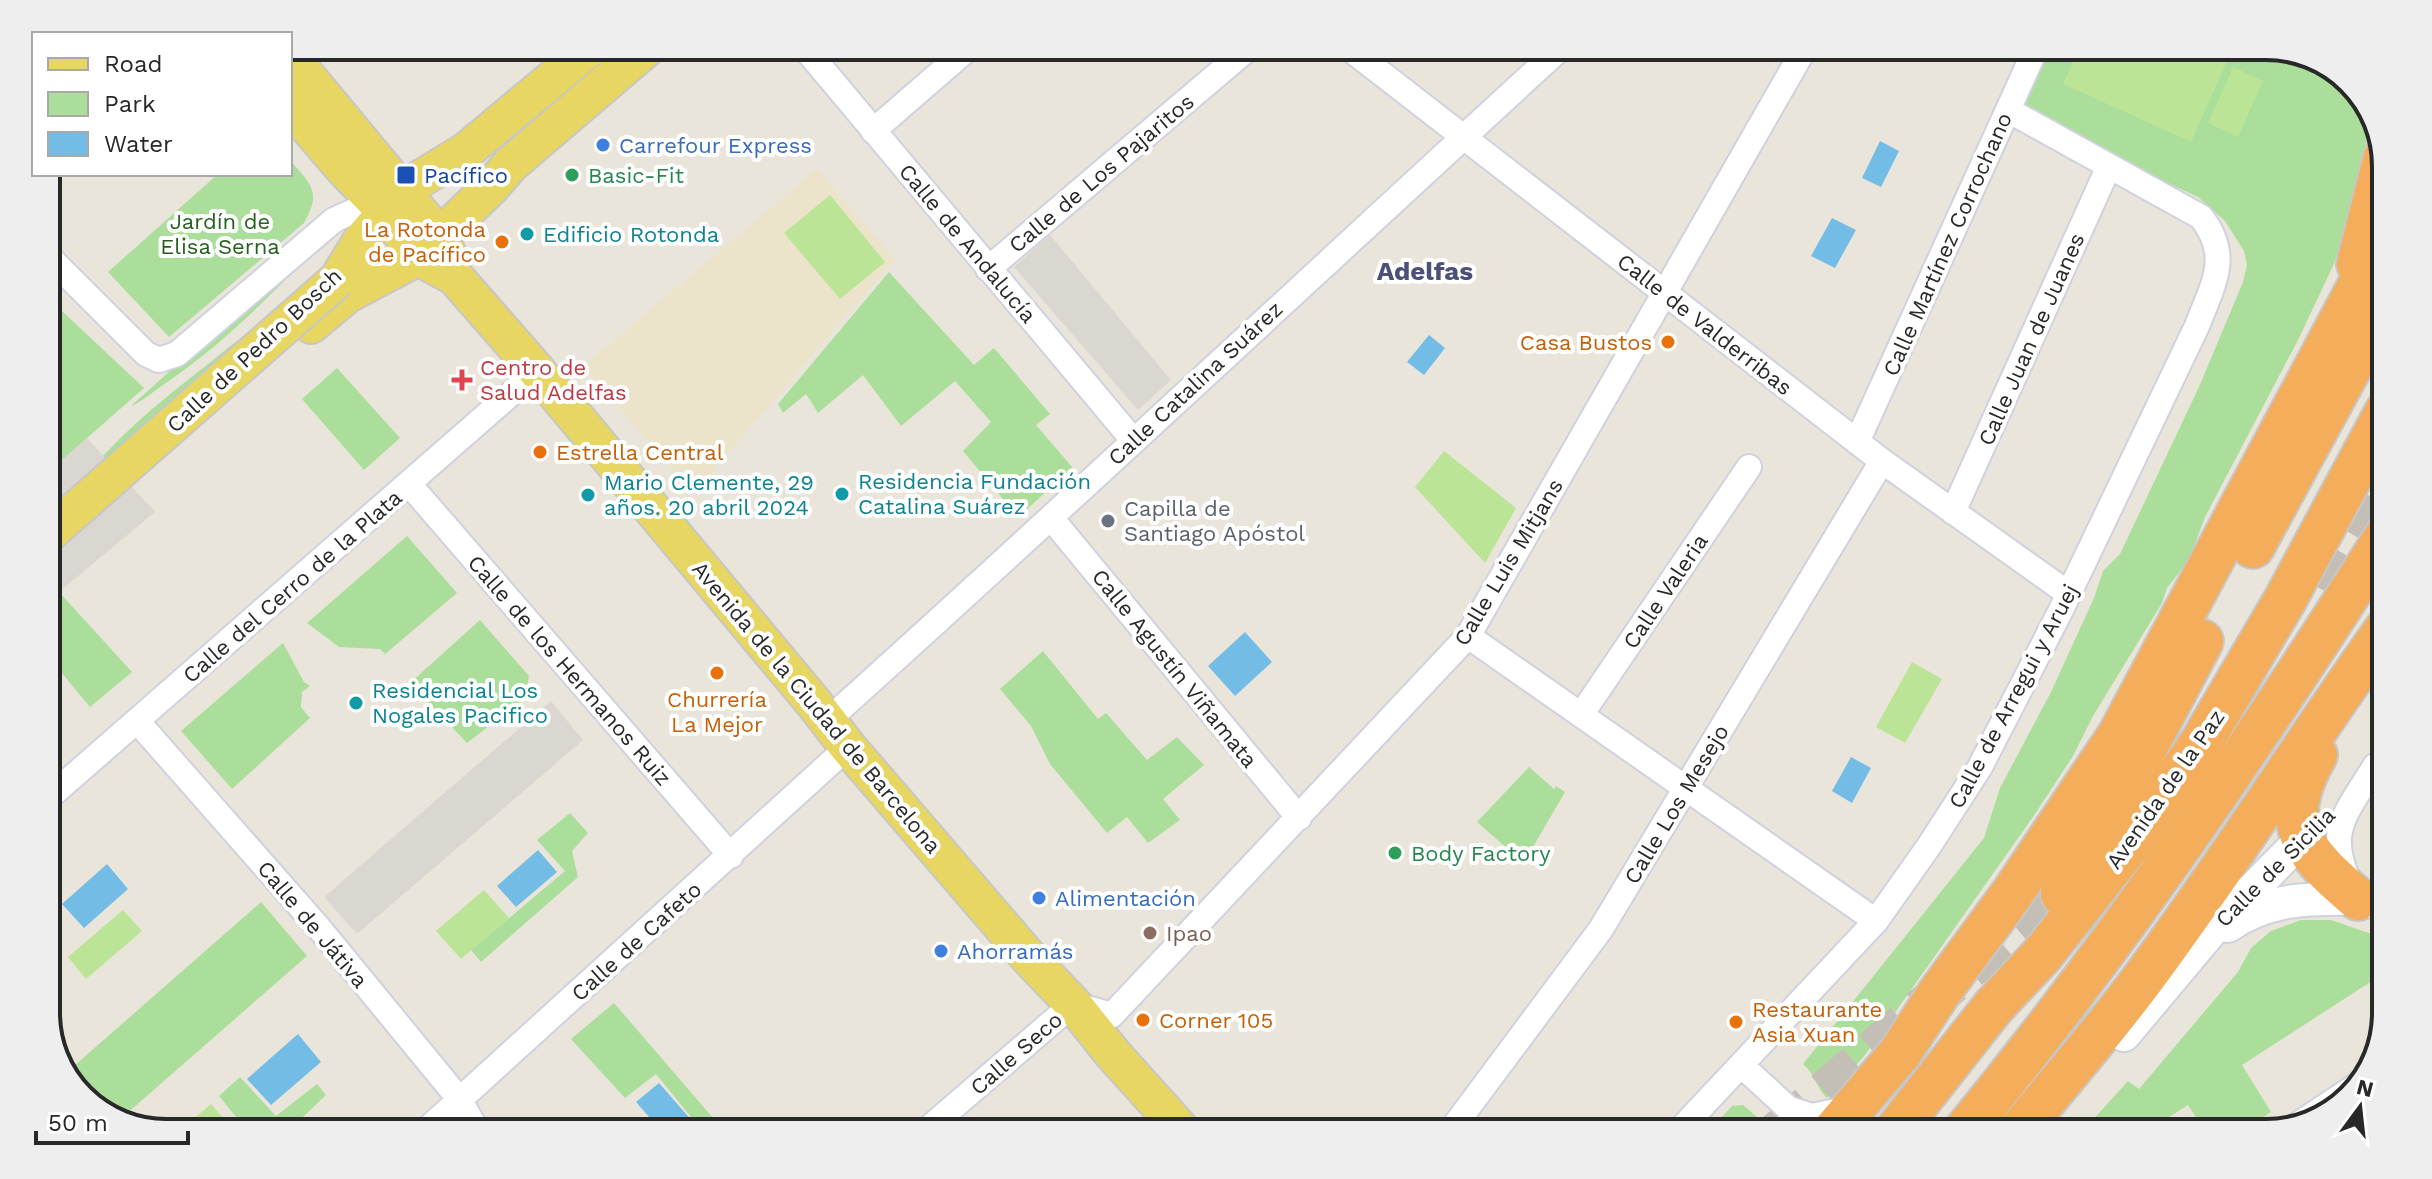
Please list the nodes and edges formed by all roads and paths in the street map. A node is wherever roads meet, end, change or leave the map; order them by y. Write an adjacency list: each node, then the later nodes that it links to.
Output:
1 (293, 60): 16 (main road, Avenida de la Ciudad de Barcelona)
2 (575, 60): 16 (main road)
3 (633, 60): 19 (main road, Calle de Pedro Bosch)
4 (815, 60): 13 (street, Calle de Andalucía)
5 (955, 60): 13 (street)
6 (1234, 60): 22 (street, Calle de Los Pajaritos)
7 (1364, 60): 14 (street, Calle de Valderribas)
8 (1548, 60): 14 (street, Calle Catalina Suárez)
9 (1798, 60): 24 (street, Calle Luis Mitjans)
10 (2031, 60): 12 (street, Calle Martínez Corrochano)
11 (292, 108): 16 (main road, Avenida de la Ciudad de Barcelona)
12 (2008, 110): 15 (street, Calle de Arregui y Aruej); 30 (street, Calle Martínez Corrochano)
13 (873, 131): 22 (street, Calle de Andalucía)
14 (1464, 137): 24 (street, Calle de Valderribas); 29 (street, Calle Catalina Suárez)
15 (2109, 166): 34 (street, Calle Juan de Juanes); 39 (street, Calle de Arregui y Aruej)
16 (404, 195): 18 (main road, Calle de Pedro Bosch); 19 (main road, Avenida de la Ciudad de Barcelona); 21 (street, Calle de Pedro Bosch)
17 (2372, 211): 26 (highway)
18 (361, 241): 19 (main road); 23 (main road, Calle de Pedro Bosch)
19 (428, 246): 23 (main road, Calle de Pedro Bosch); 27 (main road, Avenida de la Ciudad de Barcelona)
20 (2372, 262): 26 (highway)
21 (60, 267)
22 (988, 269): 29 (street, Calle de Andalucía)
23 (343, 287): 36 (main road, Calle de Pedro Bosch, bridge); 37 (main road, Calle de Pedro Bosch)
24 (1665, 293): 30 (street, Calle de Valderribas); 41 (street, Calle Luis Mitjans)
25 (2372, 328): 40 (highway)
26 (2319, 362): 48 (highway)
27 (537, 371): 33 (street, Calle del Cerro de la Plata); 47 (main road, Avenida de la Ciudad de Barcelona)
28 (2372, 438): 60 (highway, Avenida de la Paz)
29 (1133, 440): 35 (street, Calle Catalina Suárez)
30 (1857, 442): 31 (street, Calle de Valderribas)
31 (1882, 461): 34 (street, Calle de Valderribas); 52 (street, Calle Los Mesejo)
32 (1749, 467): 45 (street, Calle Valeria)
33 (409, 484): 46 (street, Calle del Cerro de la Plata); 55 (street, Calle de los Hermanos Ruiz)
34 (1953, 512): 39 (street, Calle de Valderribas)
35 (1051, 518): 47 (street, Calle Catalina Suárez); 53 (street, Calle Agustín Viñamata)
36 (60, 524)
37 (60, 540)
38 (2372, 558): 61 (highway, Avenida de la Paz)
39 (2069, 594): 57 (street, Calle de Arregui y Aruej)
40 (2207, 631): 48 (highway); 60 (highway)
41 (1468, 636): 45 (street); 53 (street, Calle Luis Mitjans)
42 (2372, 636): 61 (highway)
43 (2372, 640): 76 (highway)
44 (2372, 644): 54 (highway)
45 (1581, 715): 52 (street)
46 (137, 721): 51 (street, Calle del Cerro de la Plata); 63 (street, Calle de Játiva)
47 (838, 734): 55 (street, Calle de Cafeto); 59 (main road, Avenida de la Ciudad de Barcelona)
48 (2119, 735): 73 (highway)
49 (2372, 769): 54 (street, Calle de Sicilia)
50 (2372, 774): 56 (street, Calle de Sicilia)
51 (60, 788)
52 (1685, 788): 57 (street); 68 (street, Calle Los Mesejo)
53 (1299, 818): 59 (street, Calle Luis Mitjans)
54 (2302, 839): 56 (highway); 58 (main road, Calle de Sicilia)
55 (731, 856): 63 (street, Calle de Cafeto)
56 (2372, 906): 58 (main road)
57 (1876, 921): 62 (street, Calle de Arregui y Aruej)
58 (2178, 971): 77 (main road)
59 (1073, 1004): 66 (street, Calle Seco); 67 (main road, Avenida de la Ciudad de Barcelona)
60 (1994, 1006): 74 (highway, Avenida de la Paz)
61 (2040, 1038): 75 (highway, Avenida de la Paz)
62 (1741, 1065): 69 (street, Calle de Arregui y Aruej); 70 (street)
63 (460, 1100): 64 (street, Calle de Cafeto); 65 (street, Calle de Játiva)
64 (439, 1119)
65 (470, 1119)
66 (939, 1119)
67 (1171, 1119)
68 (1459, 1119)
69 (1690, 1119)
70 (1790, 1119)
71 (1800, 1119): 72 (street)
72 (1837, 1119)
73 (1846, 1119)
74 (1905, 1119)
75 (1974, 1119)
76 (2029, 1119)
77 (2052, 1119)

